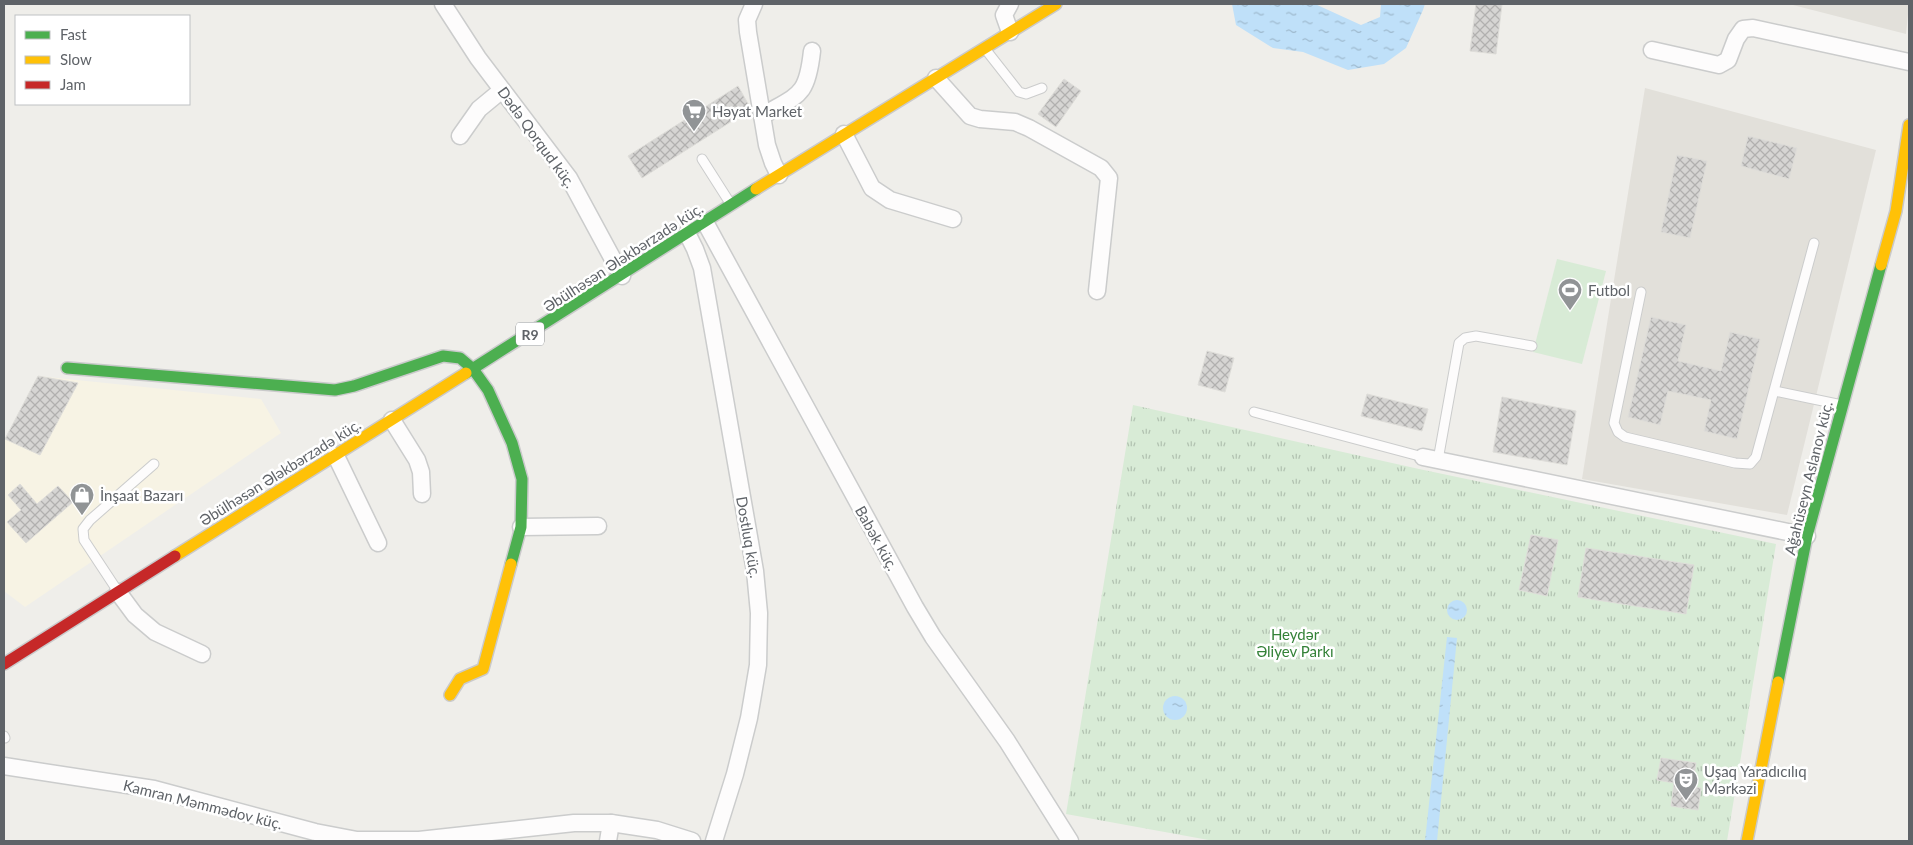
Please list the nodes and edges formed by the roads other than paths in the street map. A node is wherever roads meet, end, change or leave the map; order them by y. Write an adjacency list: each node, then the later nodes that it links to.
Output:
1 (443, 4): 12 (street, Dədə Qorqud küç.)
2 (1010, 4): 5 (street)
3 (1056, 4): 5 (street, Əbülhəsən Ələkbərzadə küç. / R9)
4 (750, 5): 13 (street)
5 (1010, 32): 6 (street, Əbülhəsən Ələkbərzadə küç. / R9)
6 (985, 48): 10 (street, Əbülhəsən Ələkbərzadə küç. / R9); 11 (lane)
7 (1652, 50): 9 (street)
8 (812, 52): 13 (street)
9 (1909, 62)
10 (936, 78): 15 (street, Əbülhəsən Ələkbərzadə küç. / R9); 25 (street)
11 (1042, 88)
12 (502, 90): 16 (street); 24 (street, Dədə Qorqud küç.)
13 (762, 116): 18 (street)
14 (1909, 125): 31 (street, Ağahüseyn Aslanov küç.)
15 (844, 134): 18 (street, Əbülhəsən Ələkbərzadə küç. / R9); 20 (street)
16 (460, 136)
17 (702, 159): 19 (lane)
18 (779, 175): 19 (street, Əbülhəsən Ələkbərzadə küç. / R9)
19 (731, 205): 21 (street, Əbülhəsən Ələkbərzadə küç. / R9)
20 (953, 219)
21 (705, 222): 22 (street, Əbülhəsən Ələkbərzadə küç. / R9); 52 (street, Babək küç.)
22 (687, 233): 24 (street, Əbülhəsən Ələkbərzadə küç. / R9); 51 (street, Dostluq küç.)
23 (1814, 244): 30 (lane)
24 (622, 276): 29 (street, Əbülhəsən Ələkbərzadə küç. / R9)
25 (1097, 291)
26 (1641, 292): 30 (lane)
27 (1532, 346): 35 (lane)
28 (67, 368): 29 (street)
29 (474, 369): 33 (street, Əbülhəsən Ələkbərzadə küç. / R9); 39 (street)
30 (1775, 391): 31 (lane)
31 (1842, 405): 40 (street, Ağahüseyn Aslanov küç.)
32 (1254, 412): 35 (lane)
33 (392, 420): 34 (street, Əbülhəsən Ələkbərzadə küç. / R9); 37 (street)
34 (336, 456): 41 (street); 42 (street, Əbülhəsən Ələkbərzadə küç. / R9)
35 (1431, 458): 40 (street)
36 (154, 464): 42 (lane)
37 (422, 494)
38 (598, 526): 39 (street)
39 (521, 527): 45 (street)
40 (1807, 536): 53 (street, Ağahüseyn Aslanov küç.)
41 (378, 543)
42 (118, 592): 43 (street); 44 (street, Əbülhəsən Ələkbərzadə küç. / R9)
43 (202, 654)
44 (4, 664)
45 (450, 695)
46 (4, 766): 48 (street, Kamran Məmmədov küç.)
47 (611, 823): 48 (street, Kamran Məmmədov küç.); 49 (street); 50 (street, Kamran Məmmədov küç.)
48 (357, 841)
49 (608, 841)
50 (692, 841)
51 (714, 841)
52 (1070, 841)
53 (1747, 841)

